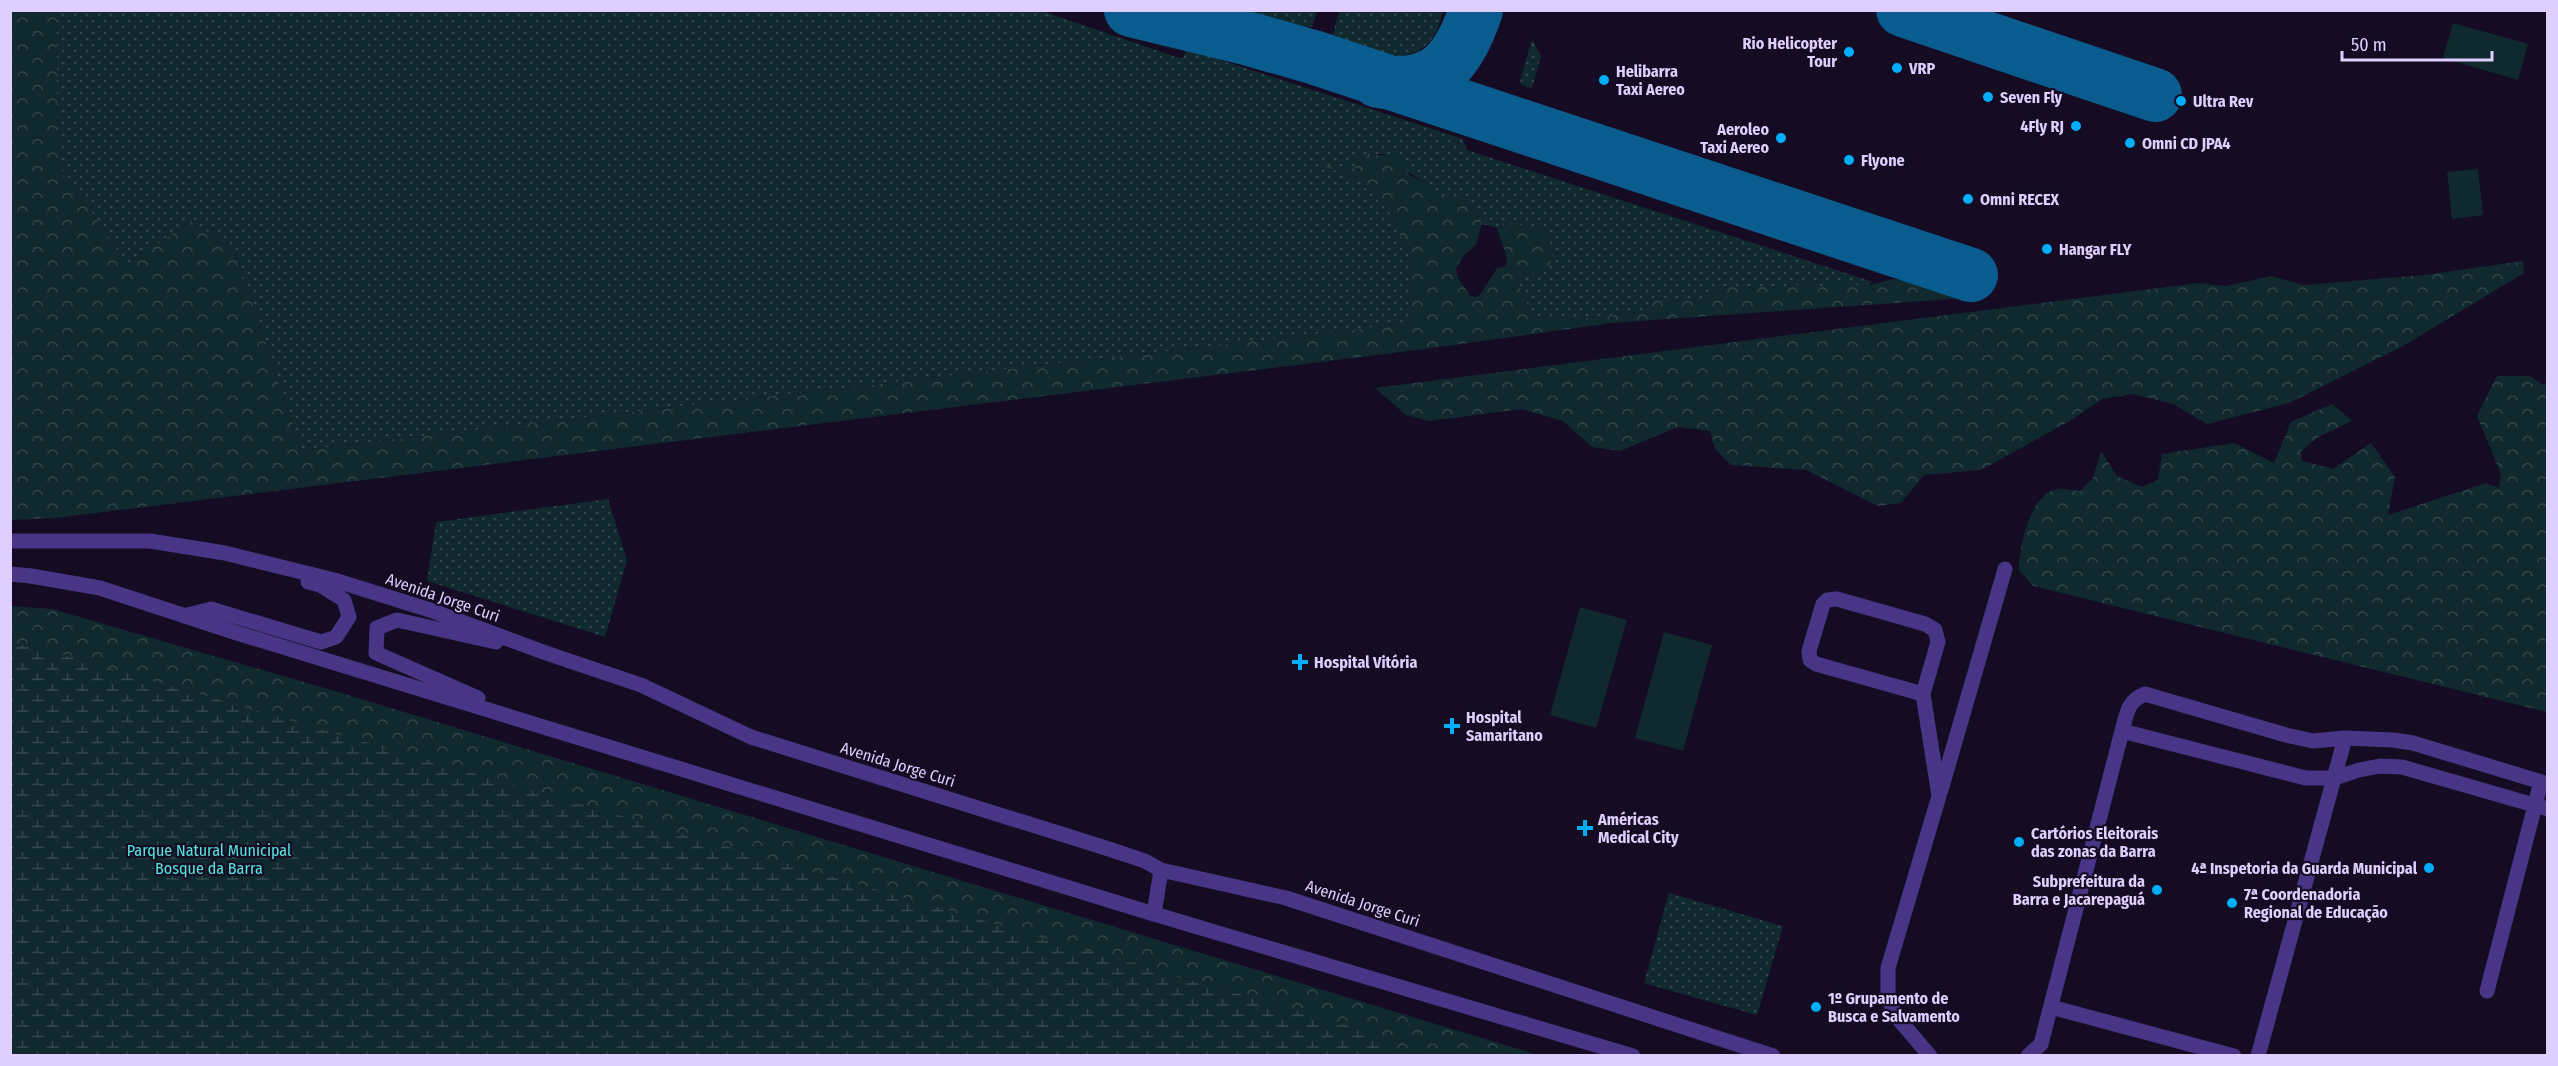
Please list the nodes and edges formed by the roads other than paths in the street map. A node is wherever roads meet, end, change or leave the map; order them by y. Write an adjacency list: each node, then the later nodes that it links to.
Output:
1 (10, 541): 2 (street, Avenida Jorge Curi)
2 (240, 556): 5 (street); 6 (street, Avenida Jorge Curi)
3 (2004, 569): 13 (street)
4 (10, 574): 5 (street)
5 (184, 616): 8 (street)
6 (546, 653): 8 (street); 15 (street, Avenida Jorge Curi)
7 (1923, 693): 7 (street); 13 (street)
8 (540, 726): 16 (street)
9 (2122, 731): 10 (street); 11 (street); 18 (street)
10 (2345, 738): 11 (street); 12 (street)
11 (2335, 778): 14 (street); 24 (street)
12 (2544, 783): 14 (street)
13 (1939, 796): 21 (street)
14 (2541, 808): 17 (street)
15 (1161, 870): 16 (street); 20 (street, Avenida Jorge Curi)
16 (1154, 914): 19 (street)
17 (2487, 991)
18 (2051, 1007): 22 (street); 23 (street)
19 (1633, 1056)
20 (1773, 1056)
21 (1930, 1056)
22 (2028, 1056)
23 (2234, 1056)
24 (2258, 1056)

